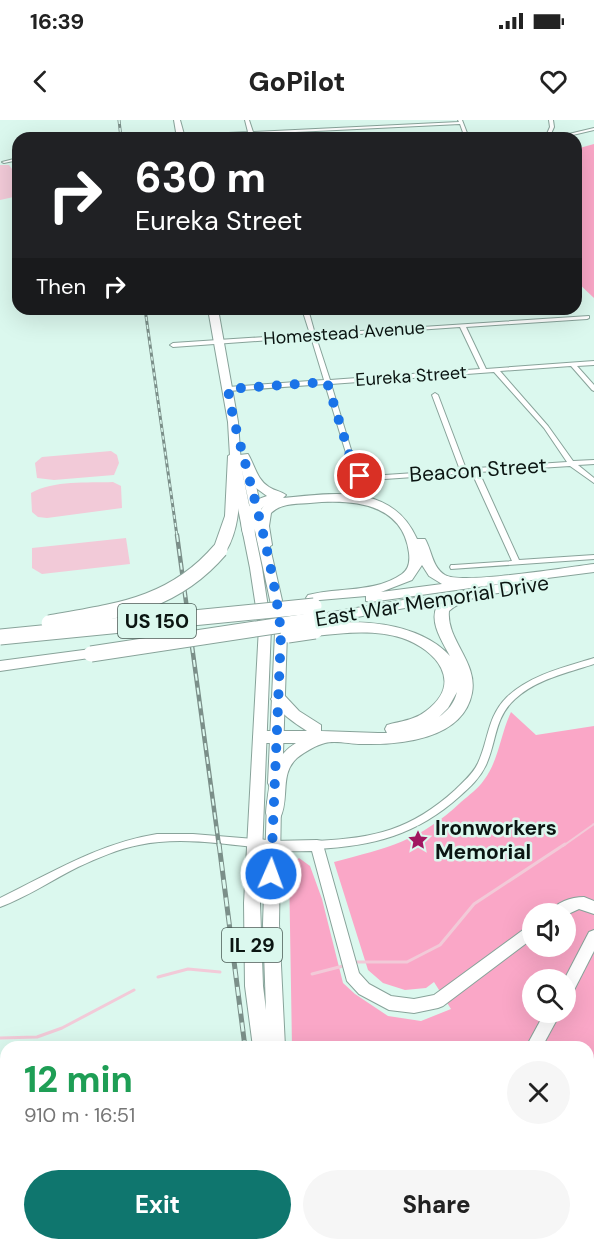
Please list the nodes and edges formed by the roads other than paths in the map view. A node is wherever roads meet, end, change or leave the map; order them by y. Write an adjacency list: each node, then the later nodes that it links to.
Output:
1 (461, 122): 2 (street)
2 (300, 132)
3 (12, 160): 4 (street)
4 (4, 162)
5 (214, 315): 10 (main road, IL 29)
6 (306, 315): 9 (street)
7 (587, 317): 8 (street, Homestead Avenue)
8 (462, 325): 9 (street, Homestead Avenue); 15 (street)
9 (312, 335): 10 (street, Homestead Avenue); 16 (street)
10 (220, 342): 11 (street, Homestead Avenue); 17 (main road, IL 29)
11 (173, 345)
12 (594, 363): 13 (street, Eureka Street)
13 (573, 365): 14 (street, Eureka Street); 18 (street)
14 (496, 370): 15 (street, Eureka Street); 22 (street)
15 (484, 371): 16 (street, Eureka Street)
16 (327, 382): 17 (street, Eureka Street); 24 (street, Beacon Street)
17 (228, 389): 20 (main road, IL 29)
18 (594, 389)
19 (435, 395): 24 (street)
20 (239, 457): 26 (highway); 27 (main road, IL 29); 28 (main road, IL 29); 37 (highway, bridge)
21 (594, 462): 22 (street, Beacon Street)
22 (572, 463): 23 (street, Beacon Street); 25 (street)
23 (474, 469): 24 (street, Beacon Street); 31 (street)
24 (463, 470)
25 (594, 481)
26 (334, 495): 27 (highway); 35 (highway)
27 (256, 504): 28 (highway); 29 (main road, IL 29)
28 (249, 533): 42 (main road, IL 29)
29 (265, 545): 36 (highway); 40 (main road, IL 29)
30 (594, 557): 31 (street)
31 (517, 563): 32 (street)
32 (454, 567)
33 (594, 568): 35 (highway, East War Memorial Drive / US 150)
34 (594, 575): 35 (highway, East War Memorial Drive / US 150)
35 (518, 581): 36 (highway, East War Memorial Drive / US 150); 44 (highway)
36 (314, 614): 37 (highway, US 150, bridge); 39 (highway, US 150, bridge); 41 (highway)
37 (0, 635)
38 (594, 661): 47 (street)
39 (0, 666)
40 (279, 699): 41 (highway); 43 (main road, IL 29)
41 (315, 729): 43 (highway)
42 (261, 733): 43 (highway); 46 (main road, IL 29)
43 (278, 733): 44 (highway); 45 (main road, IL 29)
44 (343, 738): 45 (highway)
45 (274, 813): 48 (main road, IL 29)
46 (254, 843): 48 (street); 49 (street); 56 (main road, IL 29)
47 (317, 845): 48 (street); 53 (street)
48 (272, 846): 57 (main road, IL 29)
49 (0, 903)
50 (575, 903): 51 (street)
51 (594, 908)
52 (594, 936): 54 (street)
53 (522, 938)
54 (576, 971)
55 (548, 1023): 58 (street)
56 (261, 1041)
57 (276, 1041)
58 (537, 1041)

